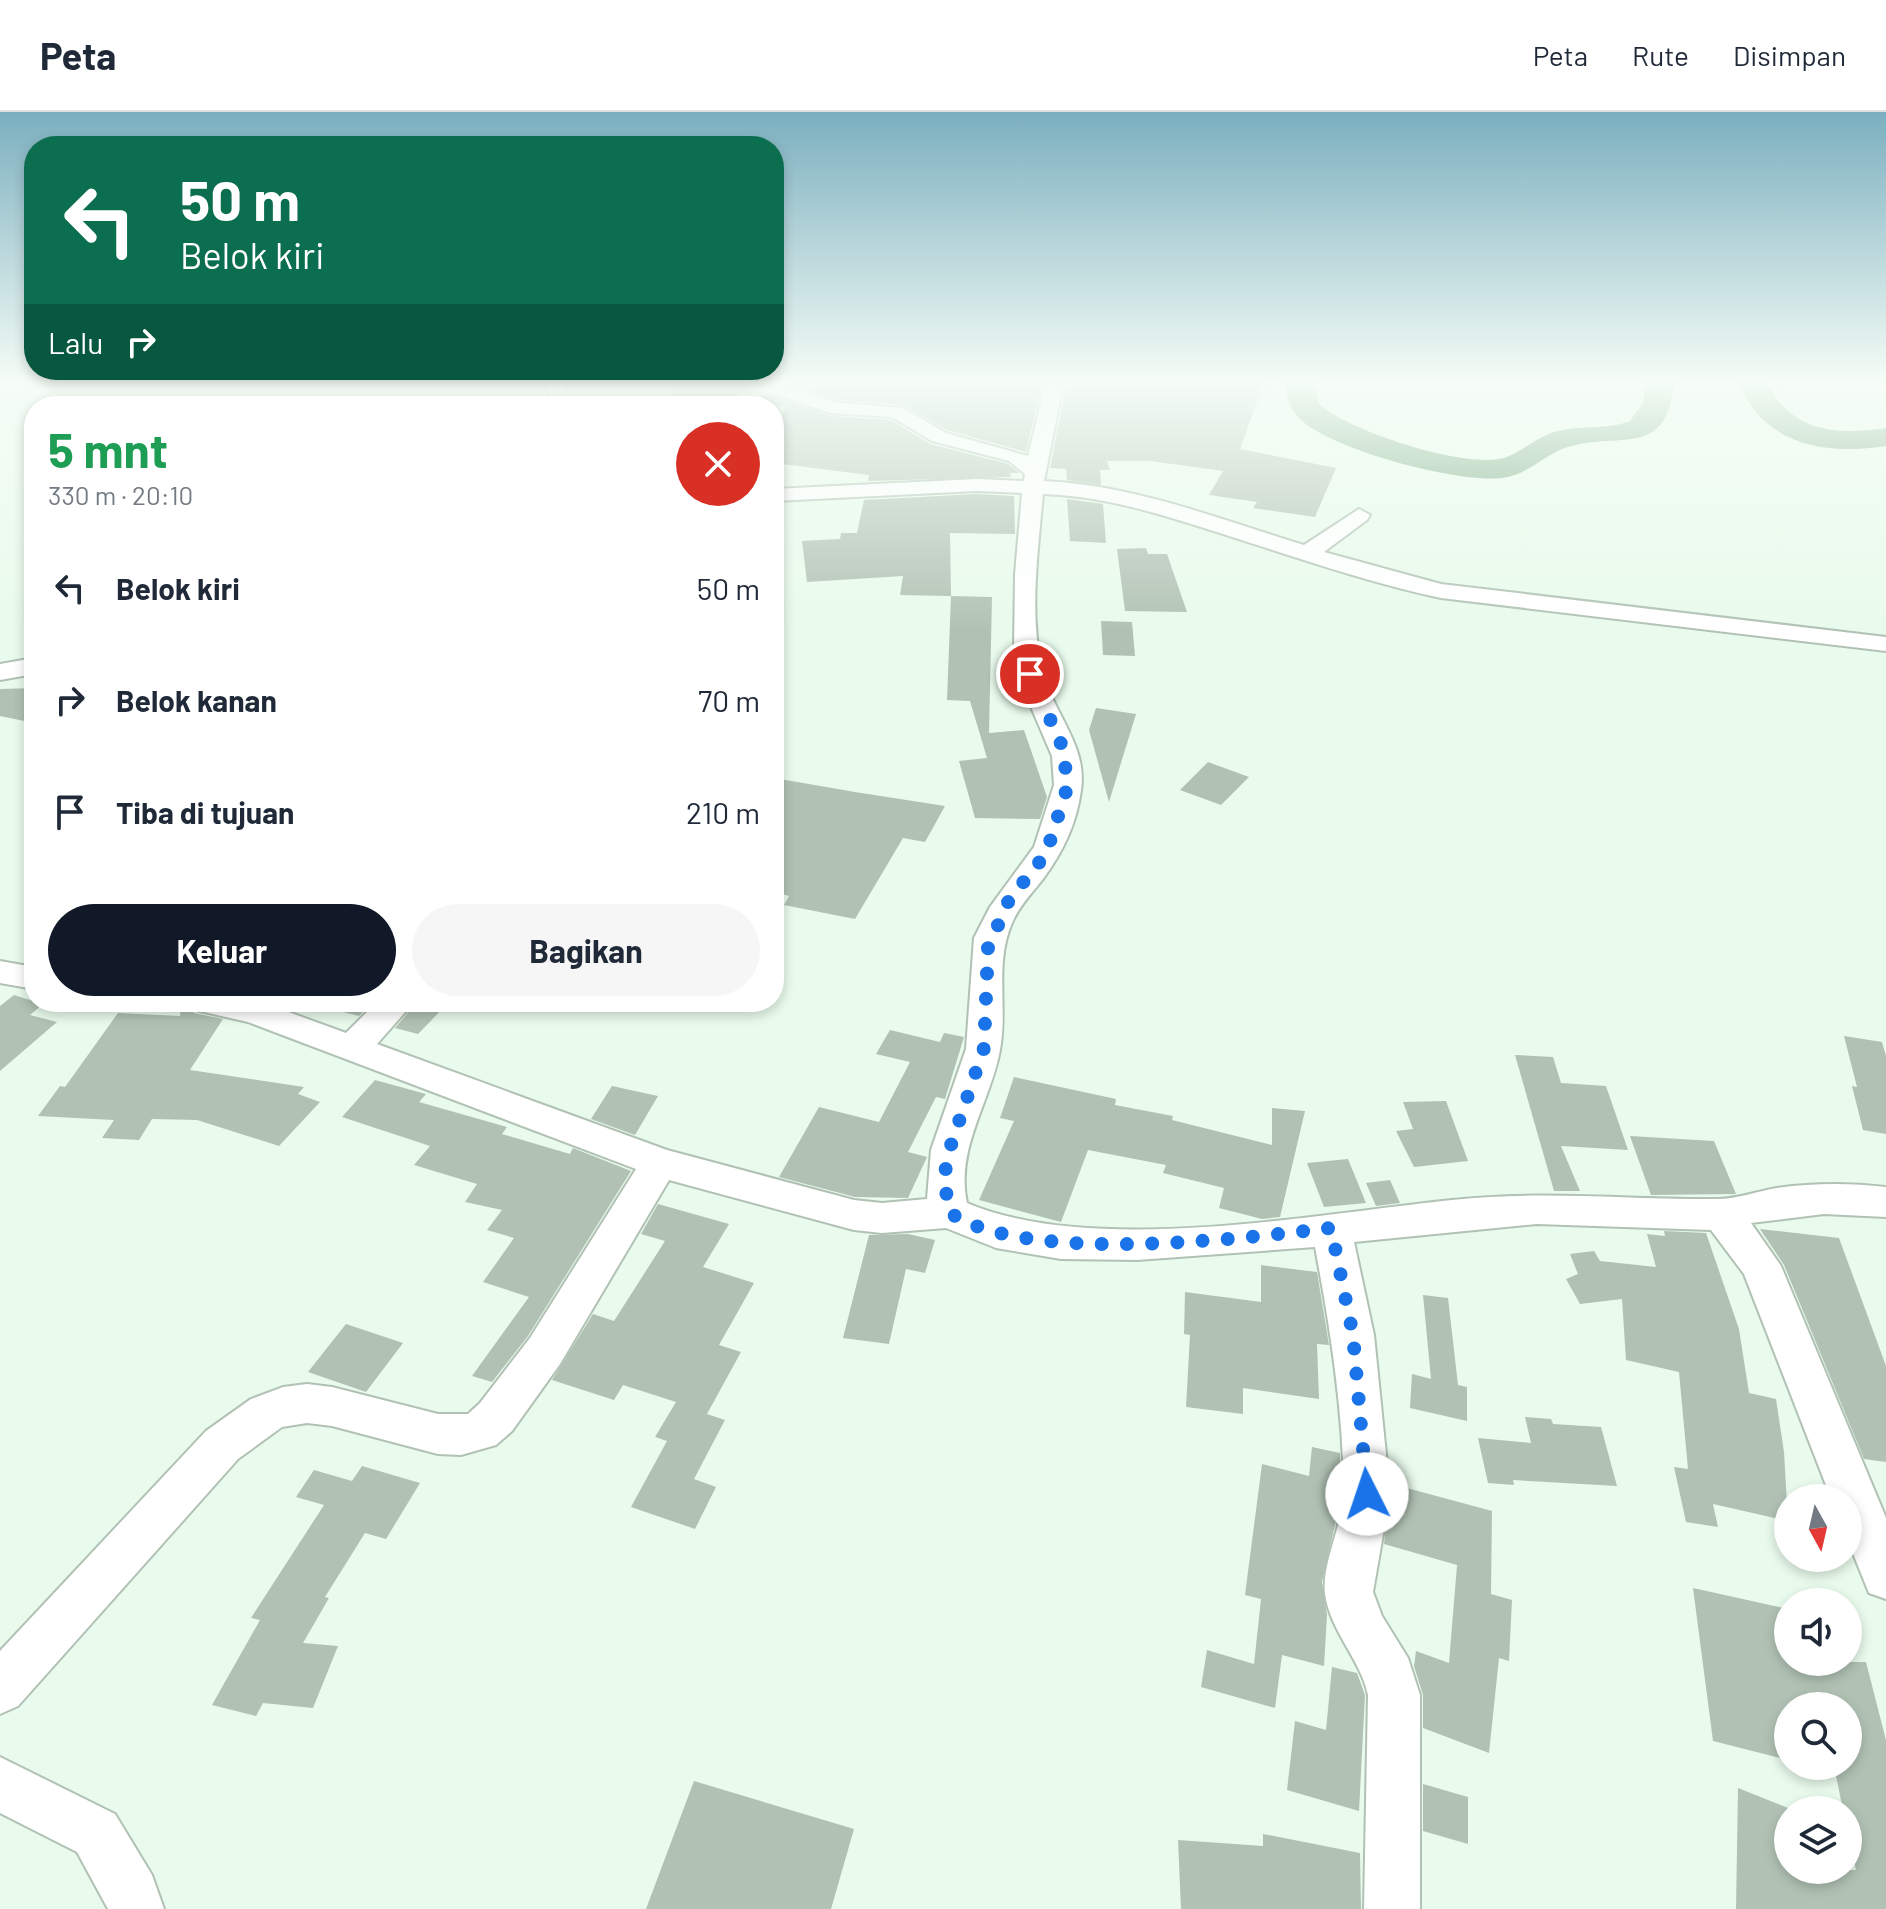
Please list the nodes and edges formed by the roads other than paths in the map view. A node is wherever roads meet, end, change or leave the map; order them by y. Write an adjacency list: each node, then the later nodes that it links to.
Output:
1 (1022, 464): 3 (street)
2 (1037, 464): 3 (street)
3 (1034, 477): 4 (street); 8 (street); 19 (street)
4 (932, 481): 5 (street); 6 (street)
5 (784, 483)
6 (784, 494)
7 (1359, 515): 8 (street)
8 (1316, 548): 9 (street)
9 (1886, 644)
10 (24, 668): 11 (street)
11 (0, 672)
12 (0, 972): 13 (street)
13 (24, 976)
14 (255, 1012): 16 (street)
15 (387, 1012): 16 (street)
16 (352, 1048): 17 (street)
17 (660, 1163): 19 (street); 23 (street)
18 (1886, 1202): 20 (street)
19 (949, 1212): 21 (street)
20 (1722, 1215): 21 (street); 22 (street)
21 (1331, 1228): 26 (street)
22 (1886, 1576)
23 (0, 1688)
24 (0, 1784): 25 (street)
25 (136, 1909)
26 (1392, 1909)

